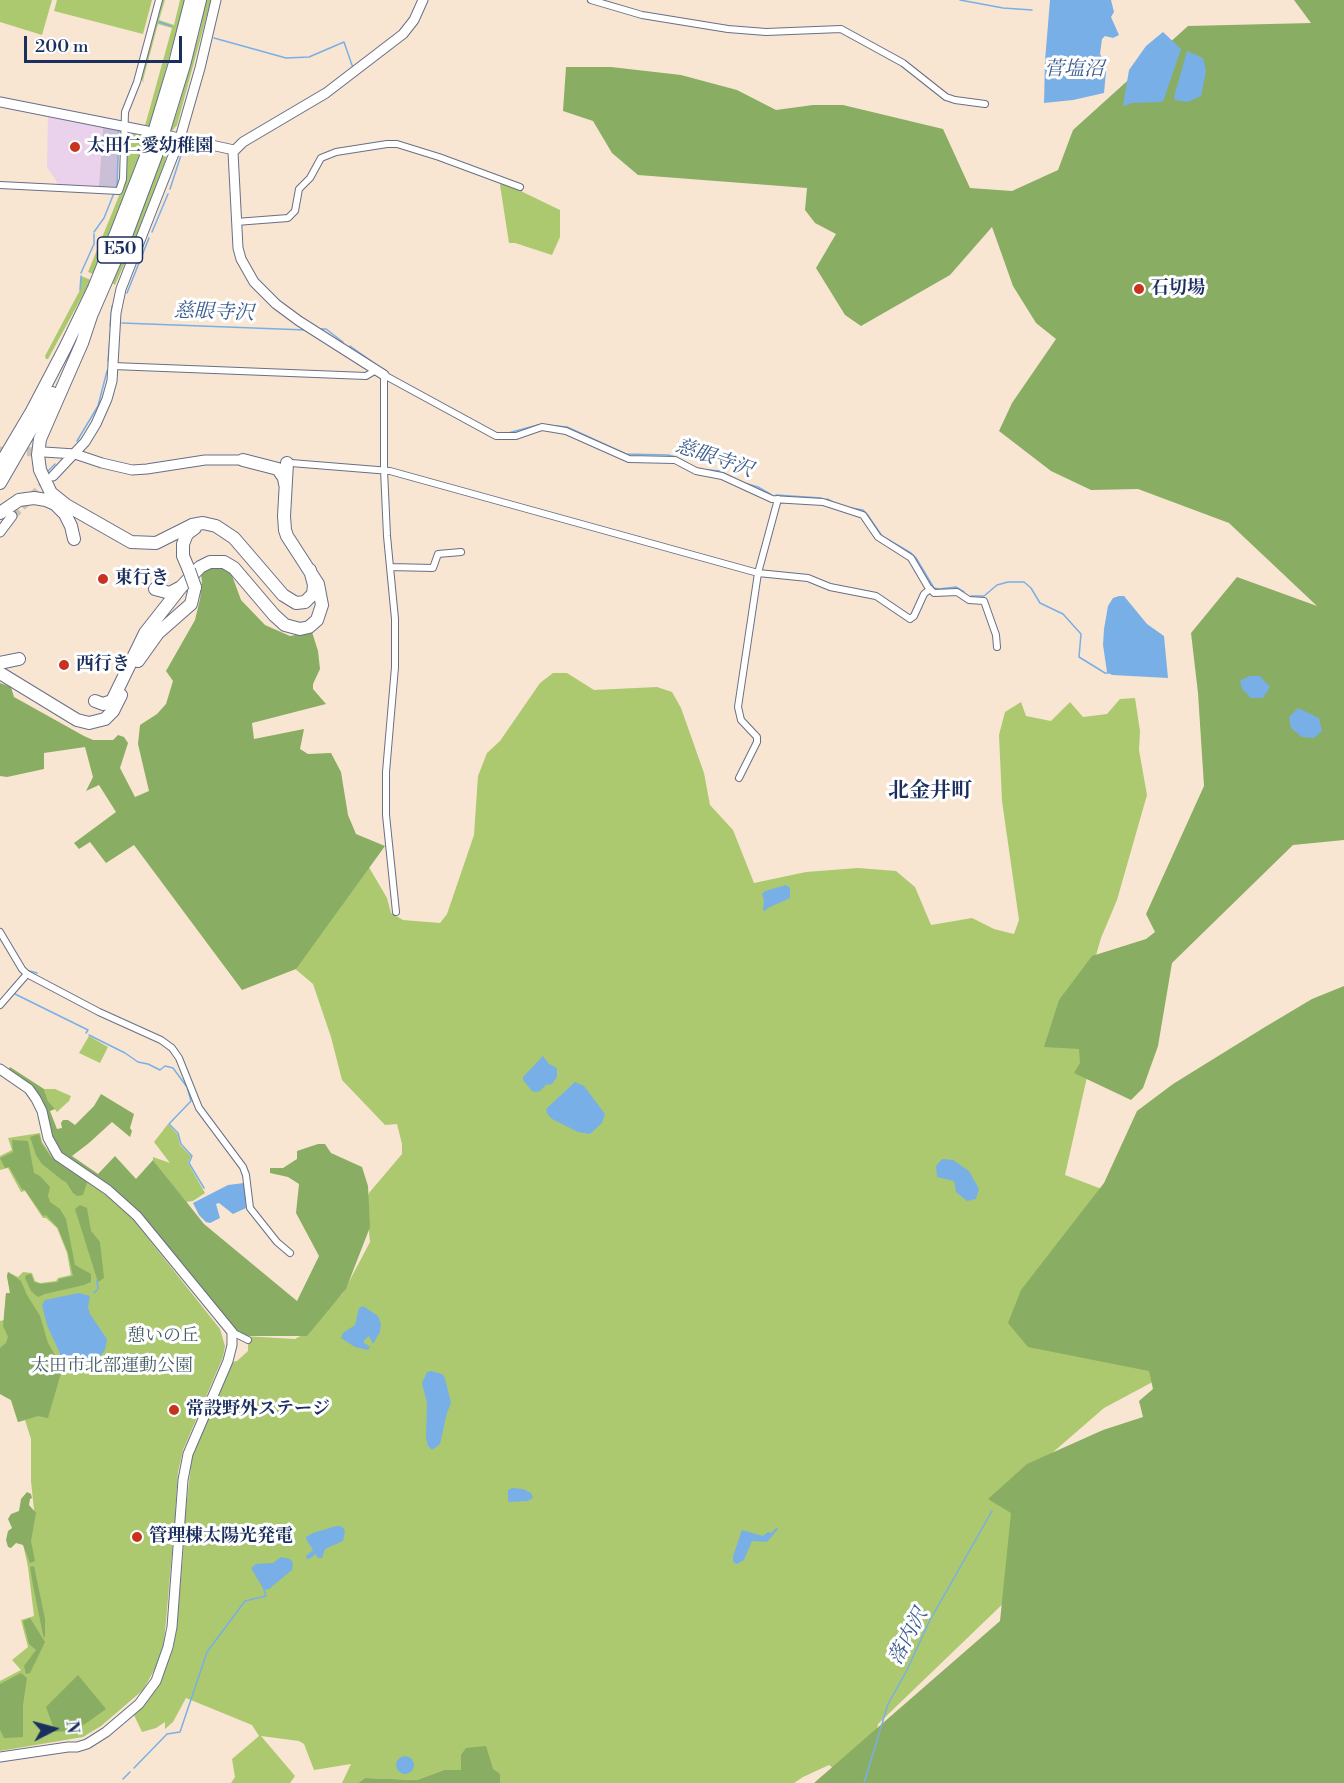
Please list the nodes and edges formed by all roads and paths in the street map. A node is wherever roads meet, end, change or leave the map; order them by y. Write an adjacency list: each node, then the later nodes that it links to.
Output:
1 (159, 0): 9 (street)
2 (191, 0): 18 (highway, E50)
3 (200, 0): 16 (highway, E50)
4 (216, 0): 11 (street)
5 (423, 0): 12 (street)
6 (591, 0): 8 (street)
7 (0, 102): 9 (street)
8 (985, 104)
9 (124, 127): 10 (street); 13 (street)
10 (147, 131)
11 (175, 137): 12 (street); 17 (street)
12 (234, 150): 15 (street)
13 (0, 185)
14 (520, 187): 15 (street)
15 (236, 222): 19 (street)
16 (92, 313): 28 (highway, E50); 32 (highway)
17 (113, 366): 19 (street); 22 (street)
18 (54, 368): 20 (highway); 25 (highway, E50)
19 (380, 372): 26 (street); 30 (street)
20 (0, 448)
21 (44, 452): 22 (street)
22 (75, 454): 23 (street); 27 (street)
23 (243, 460): 24 (street); 29 (highway)
24 (289, 463): 26 (street); 29 (highway)
25 (0, 465)
26 (384, 470): 36 (street); 38 (street)
27 (53, 476)
28 (0, 483)
29 (286, 488): 37 (highway)
30 (778, 500): 38 (street); 41 (street)
31 (6, 514): 33 (street); 34 (highway)
32 (210, 524): 37 (highway); 39 (highway, bridge)
33 (0, 532)
34 (74, 539)
35 (461, 552): 36 (street)
36 (390, 567): 48 (street)
37 (310, 570): 39 (highway)
38 (758, 573): 41 (street); 47 (street)
39 (188, 587): 40 (highway); 45 (highway); 46 (highway)
40 (155, 589)
41 (930, 589): 42 (street)
42 (997, 647)
43 (19, 659): 44 (highway)
44 (0, 663)
45 (0, 673)
46 (95, 701)
47 (739, 778)
48 (396, 912)
49 (0, 932): 50 (street)
50 (27, 974): 51 (street); 53 (street)
51 (0, 1005)
52 (0, 1069): 54 (street)
53 (290, 1253)
54 (231, 1332): 55 (street); 56 (street)
55 (248, 1340)
56 (0, 1757)

